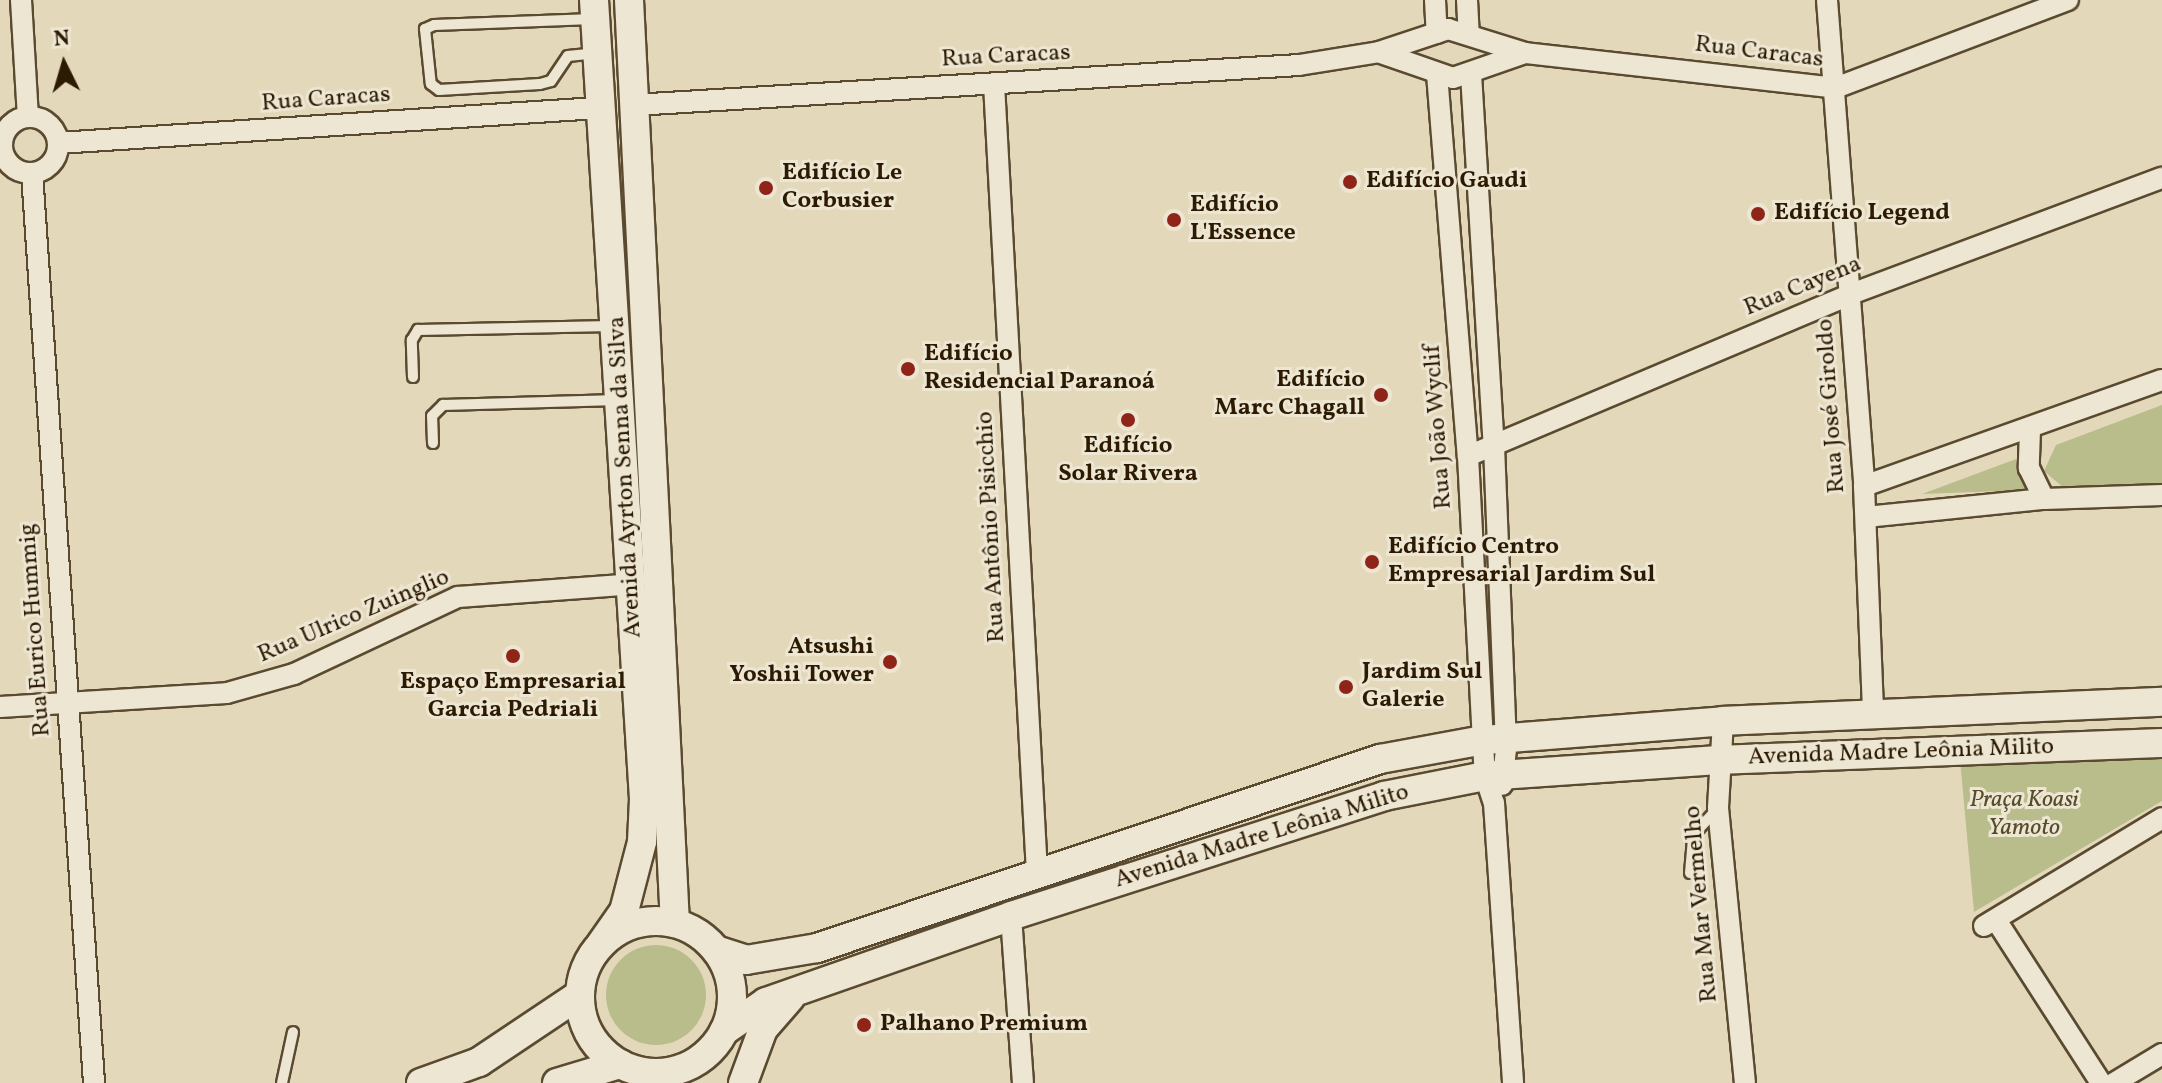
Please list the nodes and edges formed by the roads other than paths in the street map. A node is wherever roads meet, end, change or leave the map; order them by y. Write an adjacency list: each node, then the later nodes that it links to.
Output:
1 (21, 0): 19 (street)
2 (629, 0): 17 (main road, Avenida Ayrton Senna da Silva)
3 (1435, 0): 9 (street, Rua João Wyclif)
4 (1467, 0): 8 (street, Rua João Wyclif)
5 (1827, 0): 16 (street, Rua José Giroldo)
6 (2068, 0): 16 (street, Rua Caracas)
7 (594, 10): 11 (main road, Avenida Ayrton Senna da Silva); 11 (lane)
8 (1471, 35): 9 (street, Rua Caracas); 12 (street, Rua Caracas); 14 (street, Rua João Wyclif)
9 (1434, 36): 10 (street, Rua Caracas); 13 (street, Rua João Wyclif)
10 (1379, 52): 13 (street, Rua Caracas); 15 (street, Rua Caracas)
11 (596, 53): 18 (main road, Avenida Ayrton Senna da Silva)
12 (1525, 53): 14 (street, Rua Caracas); 16 (street, Rua Caracas)
13 (1435, 71): 14 (street, Rua Caracas); 32 (street, Rua João Wyclif)
14 (1473, 71): 31 (street, Rua João Wyclif)
15 (994, 84): 17 (street, Rua Caracas); 53 (street, Rua Antônio Pisicchio)
16 (1835, 88): 24 (street, Rua José Giroldo)
17 (634, 105): 56 (main road, Avenida Ayrton Senna da Silva)
18 (598, 108): 20 (street, Rua Caracas); 25 (main road, Avenida Ayrton Senna da Silva)
19 (28, 117): 20 (street); 21 (street)
20 (58, 143): 22 (street)
21 (1, 147): 22 (street)
22 (32, 173): 39 (street, Rua Eurico Hummig)
23 (2162, 178): 24 (street, Rua Cayena)
24 (1851, 294): 31 (street, Rua Cayena); 33 (street, Rua José Giroldo)
25 (617, 326): 26 (lane); 28 (main road, Avenida Ayrton Senna da Silva)
26 (413, 377)
27 (2162, 380): 29 (street)
28 (622, 400): 30 (lane); 37 (main road, Avenida Ayrton Senna da Silva)
29 (2030, 430): 33 (street); 35 (street)
30 (433, 443)
31 (1494, 446): 32 (street, Rua Cayena); 43 (street, Rua João Wyclif)
32 (1468, 456): 43 (street, Rua João Wyclif)
33 (1864, 486): 36 (street, Rua José Giroldo)
34 (2162, 495): 35 (street)
35 (2044, 499): 36 (street)
36 (1866, 517): 41 (street, Rua José Giroldo)
37 (633, 584): 39 (street, Rua Ulrico Zuinglio); 57 (main road, Avenida Ayrton Senna da Silva)
38 (2162, 702): 41 (main road, Avenida Madre Leônia Milito)
39 (67, 703): 40 (street, Rua Ulrico Zuinglio); 66 (street, Rua Eurico Hummig)
40 (0, 707)
41 (1873, 714): 42 (main road, Avenida Madre Leônia Milito)
42 (1723, 721): 43 (main road, Avenida Madre Leônia Milito); 45 (street, Rua Mar Vermelho)
43 (1494, 740): 46 (main road, Avenida Madre Leônia Milito); 47 (street, Rua João Wyclif)
44 (2162, 743): 45 (main road, Avenida Madre Leônia Milito)
45 (1718, 760): 47 (main road, Avenida Madre Leônia Milito); 50 (street, Rua Mar Vermelho)
46 (1335, 774): 48 (main road, Avenida Madre Leônia Milito); 49 (street)
47 (1496, 776): 49 (main road, Avenida Madre Leônia Milito); 73 (street, Rua João Wyclif)
48 (1289, 789): 52 (street); 53 (main road, Avenida Madre Leônia Milito)
49 (1346, 808): 52 (main road, Avenida Madre Leônia Milito)
50 (1718, 808): 54 (lane); 74 (street, Rua Mar Vermelho)
51 (2162, 818): 75 (street)
52 (1299, 823): 55 (main road, Avenida Madre Leônia Milito)
53 (1037, 872): 58 (main road, Avenida Madre Leônia Milito)
54 (1690, 873)
55 (1011, 916): 59 (main road, Avenida Madre Leônia Milito); 72 (street)
56 (675, 923): 57 (main road); 58 (main road)
57 (601, 944): 60 (main road)
58 (716, 950): 62 (main road)
59 (795, 993): 62 (main road, Avenida Madre Leônia Milito); 71 (main road)
60 (579, 995): 64 (main road); 68 (main road)
61 (293, 1032): 67 (lane)
62 (721, 1035): 65 (main road); 70 (main road)
63 (2162, 1054): 76 (street)
64 (620, 1064): 65 (main road); 69 (main road)
65 (669, 1078)
66 (94, 1083)
67 (282, 1083)
68 (421, 1083)
69 (557, 1083)
70 (729, 1083)
71 (743, 1083)
72 (1023, 1083)
73 (1513, 1083)
74 (1745, 1083)
75 (2101, 1083)
76 (2114, 1083)

